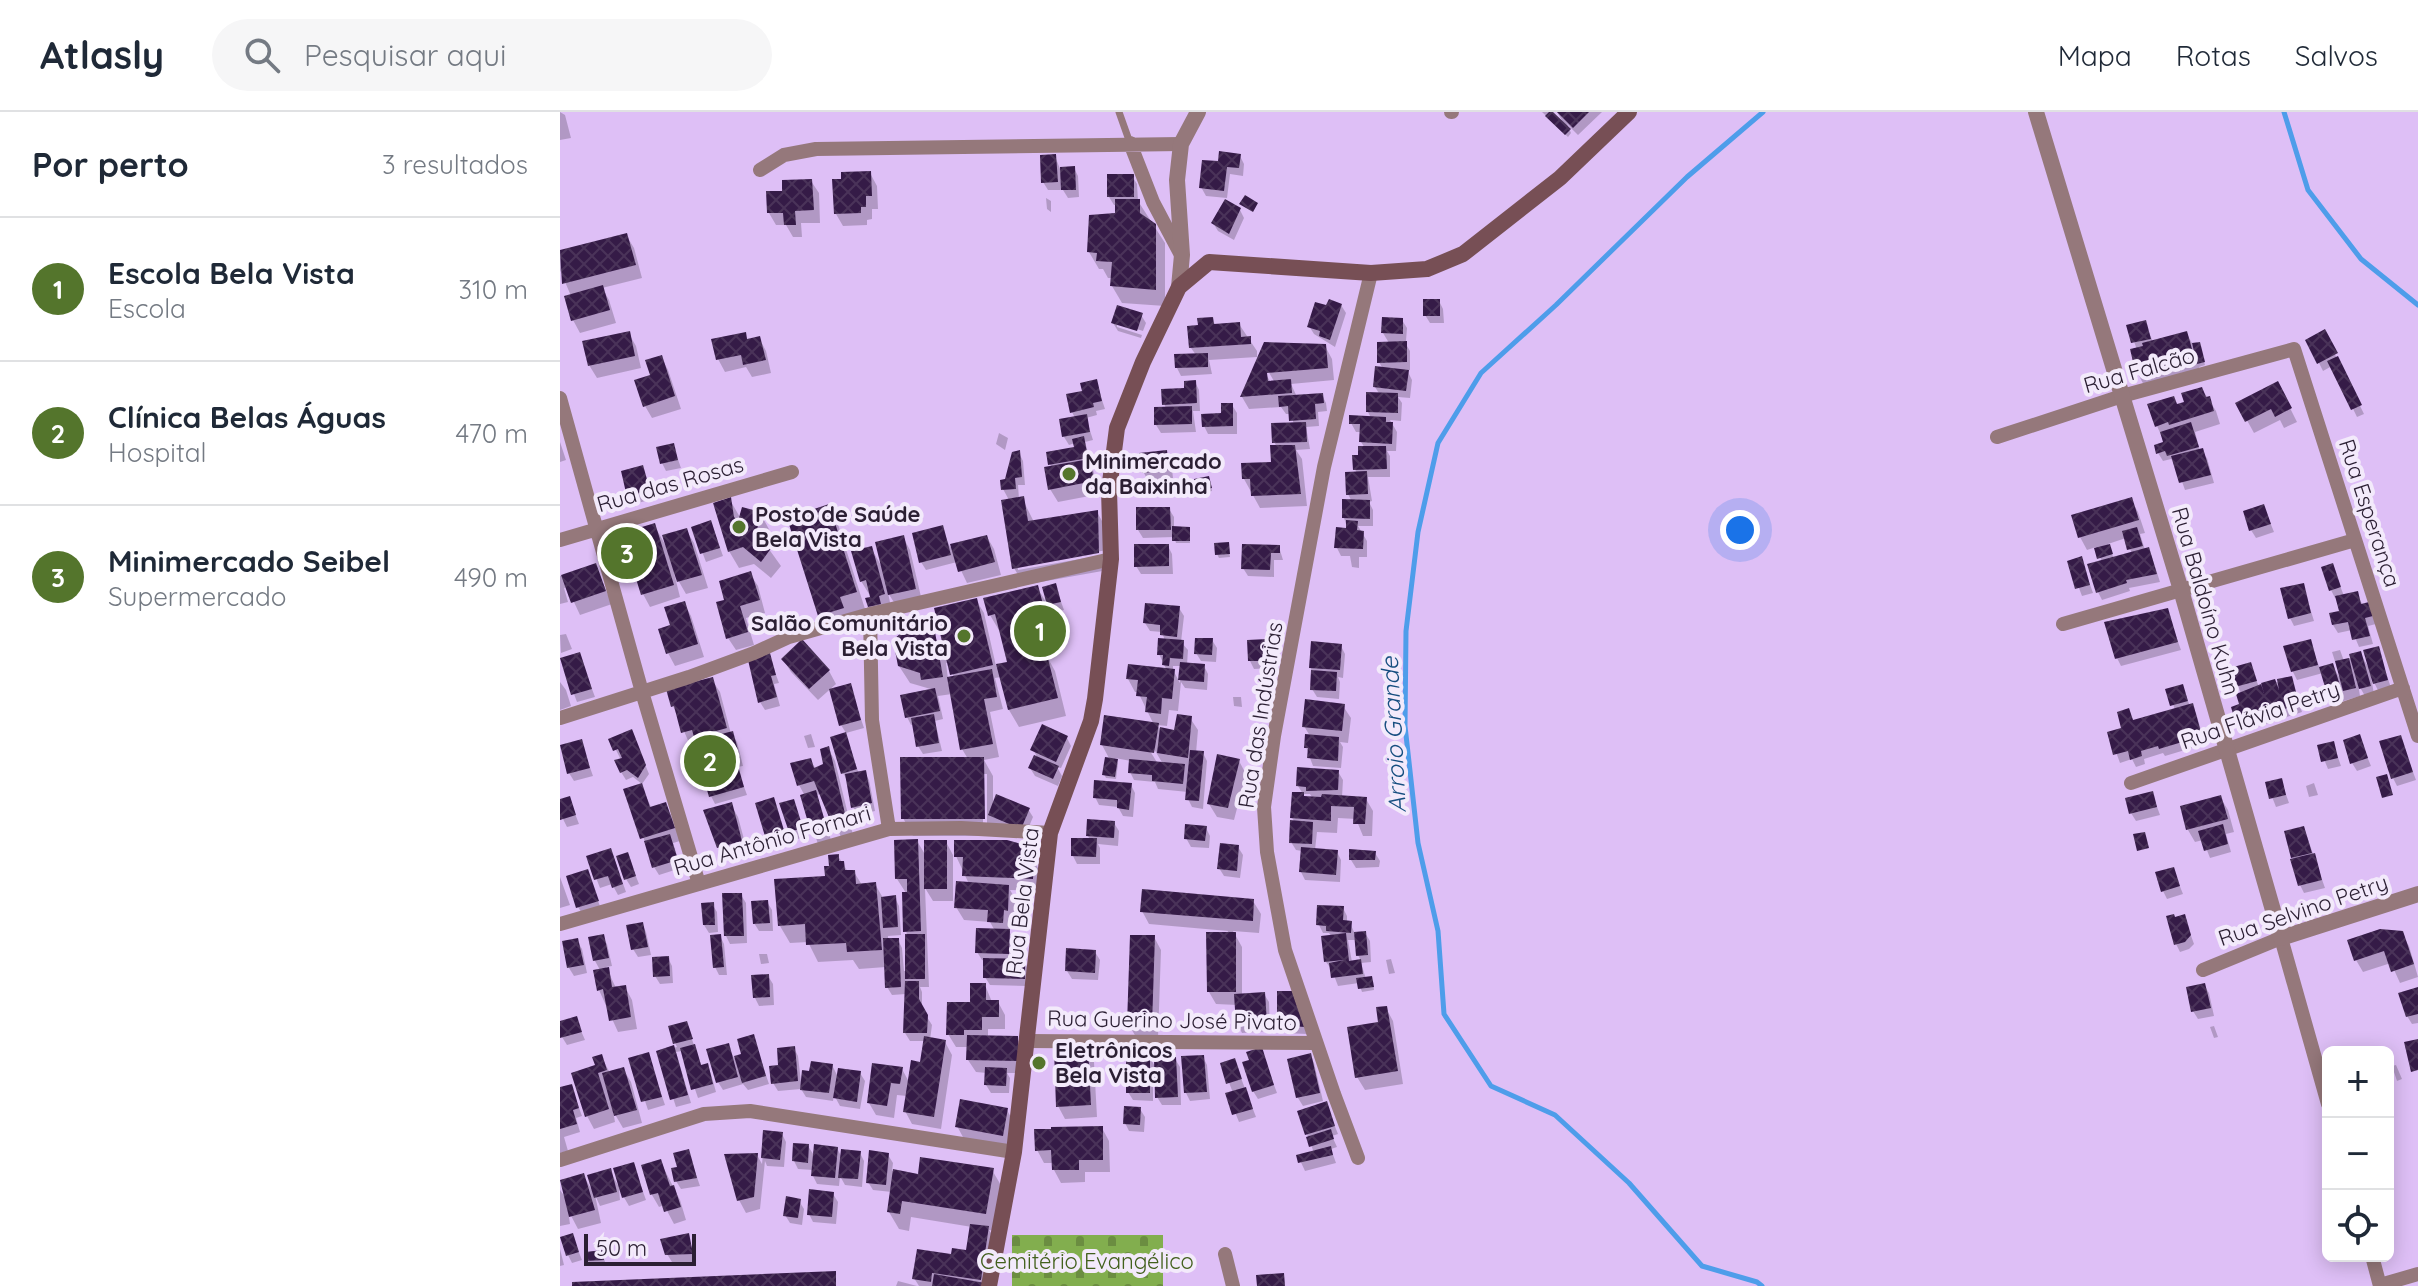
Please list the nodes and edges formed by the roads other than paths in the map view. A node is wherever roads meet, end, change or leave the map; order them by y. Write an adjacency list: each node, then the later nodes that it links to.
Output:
1 (1119, 112): 5 (lane)
2 (1198, 112): 6 (street, Rua Bela Vista)
3 (1629, 112): 9 (main road)
4 (2036, 112): 12 (street, Rua Baldoíno Kuhn)
5 (1130, 143): 6 (street); 7 (street); 8 (street)
6 (1181, 144): 8 (street, Rua Bela Vista)
7 (760, 170)
8 (1182, 255): 10 (street, Rua Bela Vista)
9 (1371, 273): 10 (main road); 37 (street, Rua das Indústrias)
10 (1179, 287): 19 (main road, Rua Bela Vista)
11 (2294, 349): 12 (street, Rua Falcão); 18 (street, Rua Esperança)
12 (2122, 396): 14 (street, Rua Falcão); 20 (street, Rua Baldoíno Kuhn)
13 (560, 398): 16 (street)
14 (1997, 437)
15 (792, 472): 16 (street, Rua das Rosas)
16 (598, 527): 17 (street, Rua das Rosas); 24 (street)
17 (560, 540)
18 (2355, 540): 20 (street); 23 (street, Rua Esperança)
19 (1111, 559): 21 (street); 30 (main road, Rua Bela Vista)
20 (2181, 590): 22 (street); 27 (street, Rua Baldoíno Kuhn)
21 (870, 614): 24 (street); 29 (street)
22 (2063, 624)
23 (2403, 688): 26 (street, Rua Esperança); 27 (street, Rua Flávia Petry)
24 (642, 692): 25 (street); 31 (street)
25 (560, 718)
26 (2418, 736)
27 (2225, 750): 28 (street, Rua Flávia Petry); 34 (street, Rua Baldoíno Kuhn)
28 (2131, 783)
29 (889, 829): 30 (street, Rua Antônio Fornari); 31 (street, Rua Antônio Fornari)
30 (1050, 833): 36 (main road, Rua Bela Vista)
31 (699, 884): 33 (street, Rua Antônio Fornari)
32 (2418, 894): 34 (street, Rua Selvino Petry)
33 (560, 924)
34 (2281, 938): 35 (street, Rua Selvino Petry); 38 (street, Rua Baldoíno Kuhn)
35 (2203, 970)
36 (1027, 1041): 37 (street, Rua Guerino José Pivato); 39 (main road, Rua Bela Vista)
37 (1316, 1043): 40 (street, Rua das Indústrias)
38 (2322, 1083)
39 (1014, 1152): 41 (street); 45 (main road, Rua Bela Vista)
40 (1358, 1158)
41 (560, 1160)
42 (1225, 1254): 46 (street)
43 (2374, 1262): 47 (street)
44 (2418, 1274): 47 (street)
45 (989, 1286)
46 (1233, 1286)
47 (2380, 1286)

